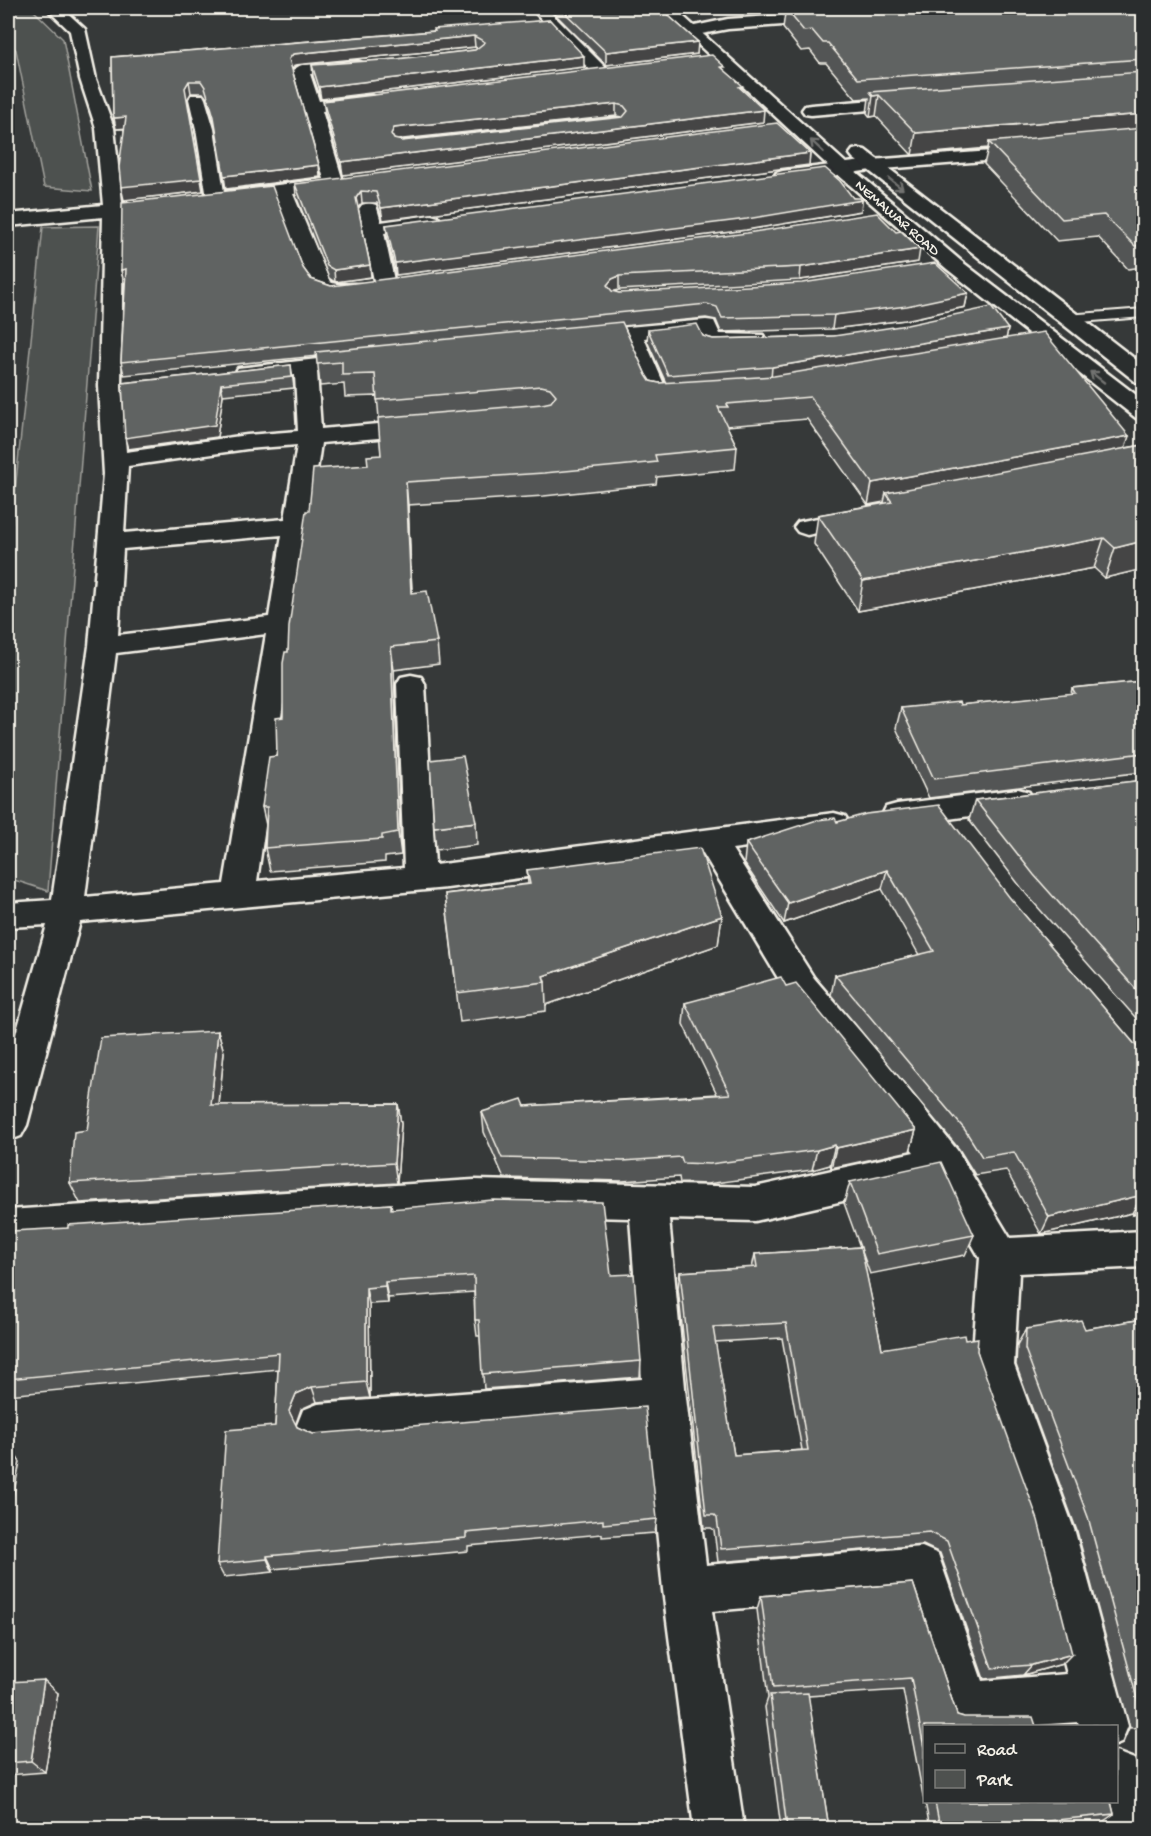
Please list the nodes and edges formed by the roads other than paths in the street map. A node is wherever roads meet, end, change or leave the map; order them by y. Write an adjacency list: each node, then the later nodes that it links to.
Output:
1 (538, 8): 12 (main road)
2 (666, 8): 7 (main road, NEMAWAR ROAD)
3 (896, 10): 6 (main road)
4 (64, 12): 32 (main road)
5 (700, 13): 6 (main road)
6 (716, 28): 7 (main road); 8 (main road)
7 (692, 31): 9 (main road, NEMAWAR ROAD)
8 (734, 44)
9 (721, 58): 10 (main road); 17 (main road, NEMAWAR ROAD)
10 (697, 61)
11 (377, 65): 16 (main road)
12 (582, 76)
13 (197, 99): 28 (main road)
14 (382, 100): 16 (main road)
15 (926, 101): 18 (main road)
16 (312, 107): 26 (main road)
17 (793, 124): 19 (main road); 23 (main road, NEMAWAR ROAD, one-way to 17)
18 (828, 126)
19 (770, 128)
20 (845, 141): 22 (main road, NEMAWAR ROAD)
21 (1045, 152): 22 (main road)
22 (872, 165): 23 (main road); 45 (main road, NEMAWAR ROAD, one-way to 45)
23 (842, 169): 24 (main road); 33 (main road, NEMAWAR ROAD)
24 (760, 180)
25 (356, 181): 26 (main road)
26 (334, 183): 27 (main road)
27 (282, 190): 28 (main road); 41 (main road)
28 (216, 198): 29 (main road)
29 (193, 200)
30 (147, 206): 32 (main road)
31 (369, 209): 37 (main road)
32 (113, 210): 35 (main road); 59 (main road)
33 (895, 214): 34 (main road); 38 (main road, NEMAWAR ROAD)
34 (872, 218)
35 (8, 220)
36 (444, 220): 37 (main road)
37 (374, 229): 41 (main road)
38 (954, 265): 39 (main road); 42 (main road, NEMAWAR ROAD)
39 (932, 268)
40 (407, 282): 41 (main road)
41 (385, 285)
42 (1006, 306): 43 (main road); 49 (main road, NEMAWAR ROAD)
43 (984, 311)
44 (1143, 313): 45 (lane)
45 (1067, 319): 54 (main road, NEMAWAR ROAD)
46 (631, 333): 47 (main road); 48 (main road); 55 (main road)
47 (564, 339)
48 (778, 339)
49 (1052, 342): 50 (main road); 56 (main road, NEMAWAR ROAD, one-way to 49)
50 (1019, 347)
51 (388, 358): 52 (main road)
52 (306, 367): 53 (main road); 58 (main road)
53 (225, 375)
54 (1143, 378)
55 (703, 393)
56 (1143, 413)
57 (445, 425): 58 (main road)
58 (310, 437): 59 (main road); 61 (main road)
59 (114, 461): 63 (main road)
60 (889, 512): 62 (main road)
61 (296, 526): 63 (main road); 64 (main road)
62 (807, 528)
63 (111, 542): 65 (main road)
64 (280, 624): 65 (main road); 72 (main road)
65 (103, 646): 73 (main road)
66 (411, 684): 71 (main road)
67 (1045, 797): 68 (main road)
68 (942, 809): 69 (main road); 70 (main road)
69 (961, 837)
70 (710, 839): 71 (main road); 76 (main road)
71 (420, 878): 72 (main road)
72 (239, 895): 73 (main road)
73 (67, 911): 74 (main road); 75 (main road)
74 (8, 915)
75 (8, 1125)
76 (944, 1162): 77 (main road); 80 (main road)
77 (648, 1200): 78 (main road); 81 (main road)
78 (8, 1227)
79 (1143, 1249): 80 (main road)
80 (1000, 1256): 84 (main road)
81 (665, 1398): 82 (main road); 83 (main road)
82 (318, 1425)
83 (686, 1590): 84 (main road); 86 (main road)
84 (1100, 1711)
85 (1118, 1784): 87 (main road)
86 (719, 1828)
87 (1130, 1828)

